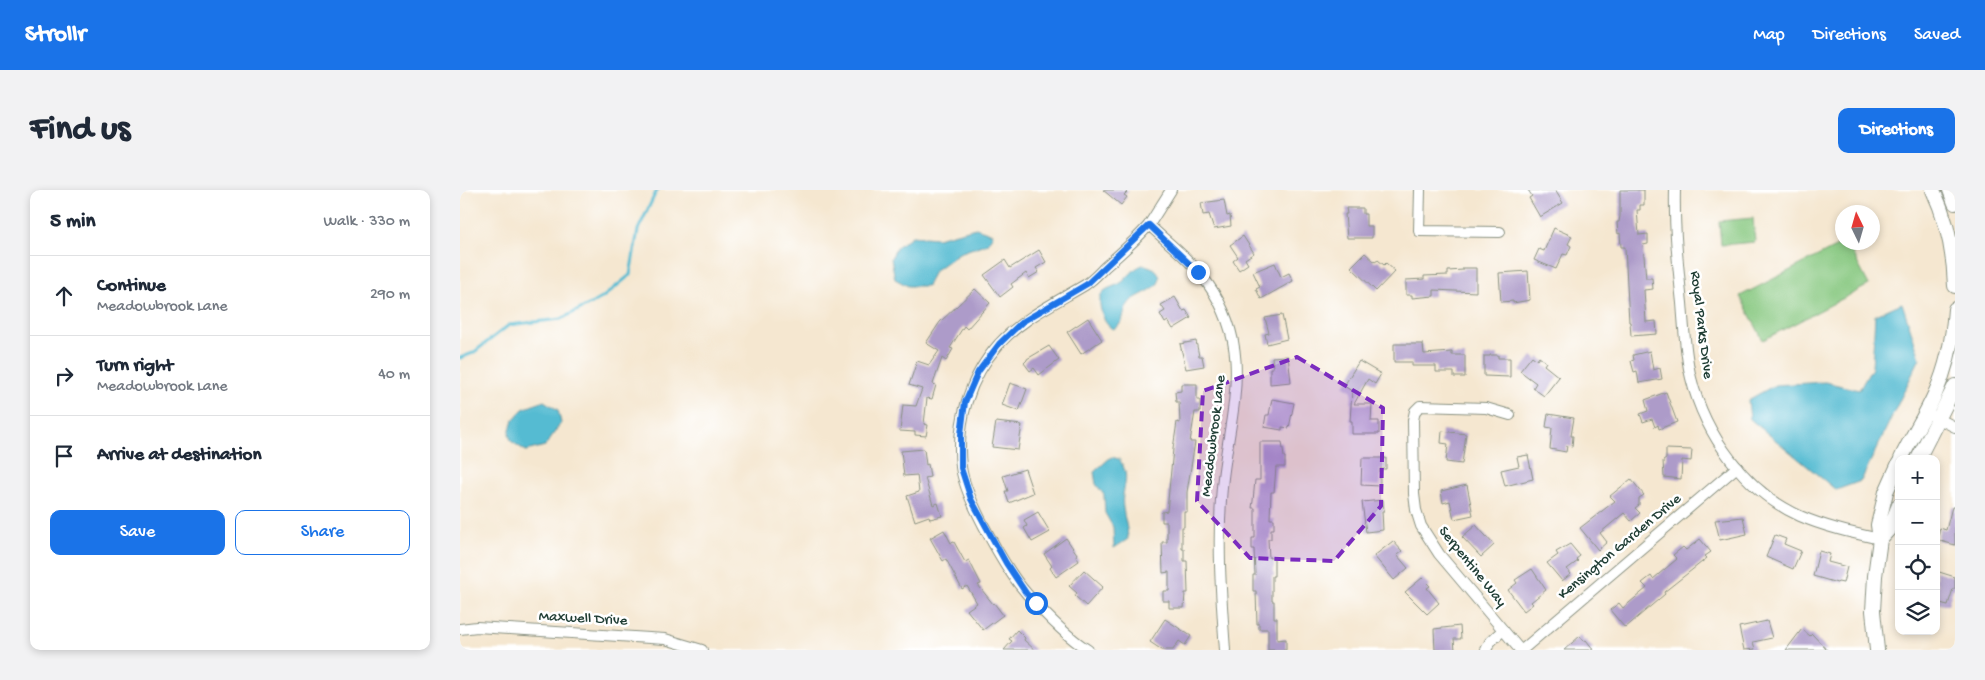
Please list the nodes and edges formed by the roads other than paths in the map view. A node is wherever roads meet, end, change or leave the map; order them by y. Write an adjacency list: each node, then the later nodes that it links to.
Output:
1 (1171, 190): 7 (street)
2 (1420, 190): 8 (street)
3 (1675, 190): 18 (street, Royal Parks Drive)
4 (1934, 190): 9 (street)
5 (1950, 190): 6 (street)
6 (1955, 203)
7 (1149, 225): 25 (street); 26 (street, Meadowbrook Lane)
8 (1500, 232)
9 (1955, 286)
10 (1955, 309): 12 (street)
11 (1955, 386): 14 (street)
12 (1926, 412): 14 (street); 16 (street)
13 (1510, 415): 23 (street, Serpentine Way)
14 (1939, 420): 15 (street); 17 (street)
15 (1955, 427)
16 (1903, 455)
17 (1920, 455)
18 (1737, 467): 21 (street, Royal Parks Drive); 28 (street, Kensington Garden Drive)
19 (1895, 472): 21 (street)
20 (1895, 515): 21 (street)
21 (1880, 539): 29 (street)
22 (460, 629): 24 (street, Maxwell Drive)
23 (1503, 630): 27 (street, Serpentine Way); 28 (street, Serpentine Way)
24 (702, 650)
25 (1088, 650)
26 (1225, 650)
27 (1486, 650)
28 (1521, 650)
29 (1877, 650)

